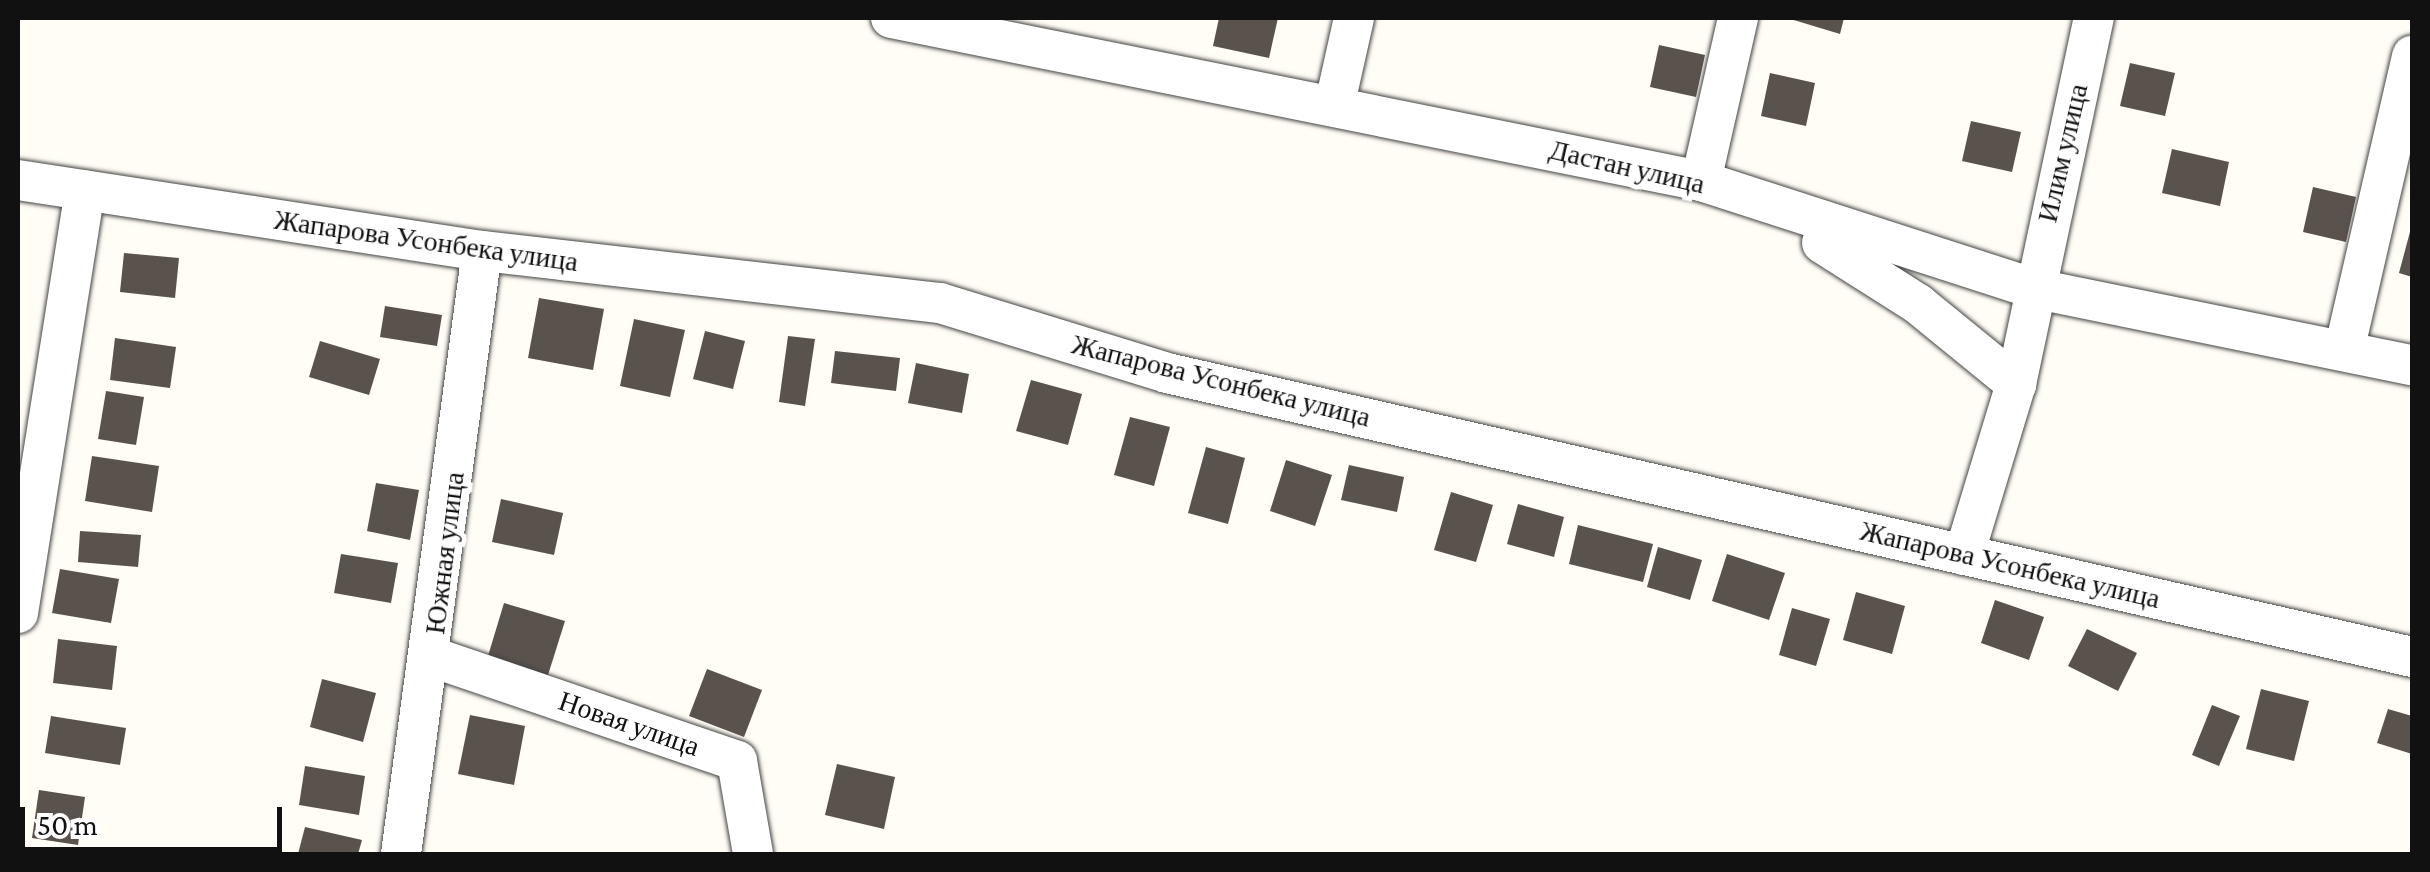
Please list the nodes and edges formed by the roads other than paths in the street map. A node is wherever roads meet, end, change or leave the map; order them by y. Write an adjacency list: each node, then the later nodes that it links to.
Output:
1 (891, 18): 6 (street, Дастан улица)
2 (1354, 18): 6 (street)
3 (1738, 18): 8 (street)
4 (2094, 18): 12 (street, Илим улица)
5 (2412, 56): 13 (street)
6 (1335, 102): 8 (street, Дастан улица)
7 (18, 180): 9 (street, Жапарова Усонбека улица)
8 (1701, 181): 10 (street, Дастан улица)
9 (85, 190): 11 (street, Жапарова Усонбека улица); 17 (street)
10 (1755, 206): 12 (street, Дастан улица); 15 (street)
11 (482, 252): 16 (street, Жапарова Усонбека улица); 18 (street, Южная улица)
12 (2032, 288): 13 (street, Дастан улица); 15 (street, Илим улица)
13 (2344, 351): 14 (street, Дастан улица)
14 (2412, 365)
15 (2016, 384): 16 (street, Илим улица)
16 (1964, 555): 19 (street, Жапарова Усонбека улица)
17 (18, 612)
18 (432, 657): 20 (street, Южная улица); 21 (street, Новая улица)
19 (2412, 657)
20 (402, 854)
21 (753, 854)

